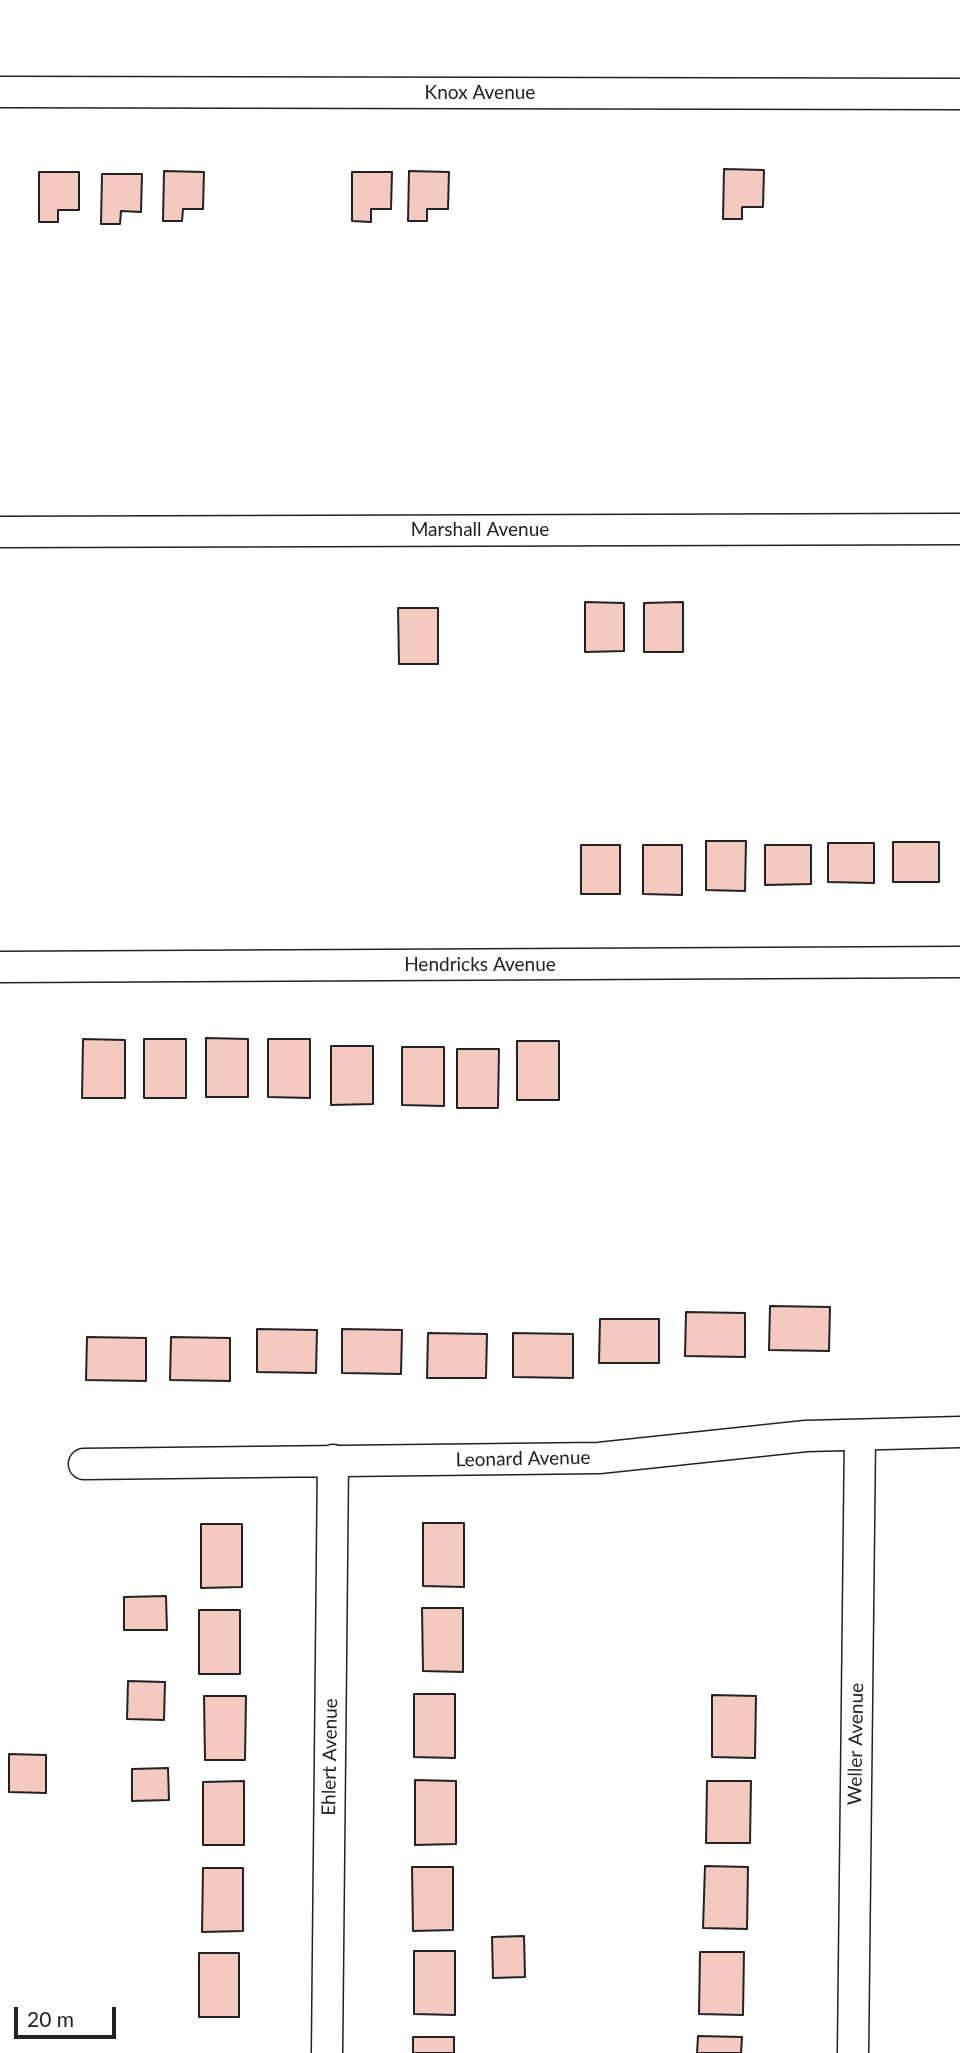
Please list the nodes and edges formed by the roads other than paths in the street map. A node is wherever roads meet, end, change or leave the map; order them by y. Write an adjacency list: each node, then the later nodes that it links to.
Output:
1 (0, 92): 2 (street, Knox Avenue)
2 (960, 94)
3 (960, 529): 4 (street, Marshall Avenue)
4 (0, 532)
5 (960, 962): 6 (street, Hendricks Avenue)
6 (0, 967)
7 (960, 1432): 8 (street, Leonard Avenue)
8 (860, 1435): 9 (street, Leonard Avenue); 12 (street, Weller Avenue)
9 (333, 1460): 10 (street, Leonard Avenue); 11 (street, Ehlert Avenue)
10 (84, 1464)
11 (327, 2053)
12 (853, 2053)

